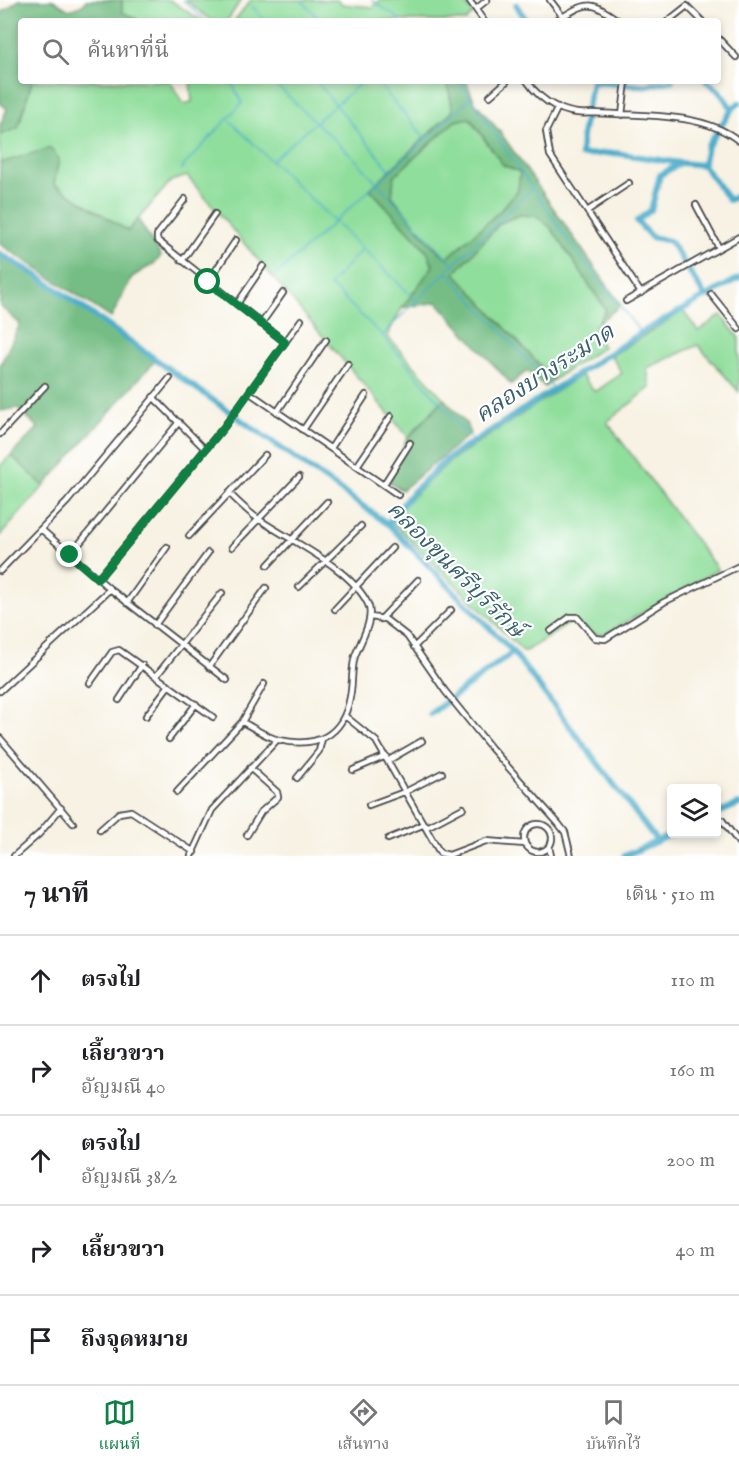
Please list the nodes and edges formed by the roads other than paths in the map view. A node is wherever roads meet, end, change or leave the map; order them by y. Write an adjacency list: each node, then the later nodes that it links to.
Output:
1 (469, 0): 4 (street)
2 (487, 0): 4 (street)
3 (550, 0): 5 (street)
4 (476, 9): 6 (street)
5 (562, 17): 7 (street)
6 (482, 18)
7 (616, 18)
8 (672, 18): 9 (street)
9 (699, 18)
10 (721, 41): 11 (street)
11 (736, 57)
12 (504, 84): 15 (street)
13 (529, 84): 16 (street)
14 (626, 84): 17 (street)
15 (490, 96)
16 (558, 107): 17 (street); 22 (street)
17 (622, 115): 18 (street)
18 (739, 141)
19 (628, 183): 22 (street)
20 (185, 199): 27 (street)
21 (696, 205): 26 (street)
22 (587, 211): 31 (street)
23 (215, 214): 27 (street)
24 (739, 237): 26 (street)
25 (236, 240): 29 (street)
26 (719, 248): 31 (street)
27 (182, 261): 29 (street)
28 (263, 266): 34 (street)
29 (208, 282): 34 (street)
30 (283, 293): 36 (street)
31 (641, 293): 33 (street)
32 (711, 294): 37 (street)
33 (626, 301)
34 (237, 304): 36 (street)
35 (301, 320): 39 (street)
36 (261, 324): 39 (street)
37 (739, 329)
38 (326, 340): 46 (street)
39 (285, 342): 43 (street)
40 (348, 364): 49 (street)
41 (170, 378): 45 (street)
42 (45, 386): 50 (street)
43 (248, 395): 46 (street); 52 (street)
44 (366, 395): 53 (street)
45 (153, 398): 48 (street); 63 (street)
46 (277, 412): 49 (street)
47 (391, 416): 55 (street)
48 (179, 422): 52 (street); 70 (street)
49 (303, 430): 53 (street)
50 (0, 434)
51 (410, 443): 57 (street)
52 (205, 448): 75 (street)
53 (331, 448): 55 (street)
54 (266, 455): 58 (street)
55 (357, 466): 57 (street)
56 (299, 477): 61 (street)
57 (384, 484): 59 (street)
58 (229, 493): 61 (street); 64 (street)
59 (398, 495)
60 (327, 502): 65 (street)
61 (259, 519): 65 (street); 67 (street)
62 (361, 526): 71 (street)
63 (42, 530): 70 (street); 74 (street)
64 (189, 536)
65 (292, 539): 71 (street); 72 (street)
66 (167, 547): 82 (street)
67 (232, 547)
68 (392, 548): 78 (street)
69 (208, 553): 87 (street)
70 (70, 555): 75 (street)
71 (325, 561): 77 (street); 78 (street)
72 (268, 565)
73 (739, 566): 88 (street)
74 (0, 571)
75 (98, 579): 80 (street)
76 (418, 580): 86 (street)
77 (299, 587)
78 (355, 587): 83 (street); 85 (street)
79 (266, 588): 92 (street)
80 (110, 589): 82 (street); 98 (street)
81 (222, 593): 89 (street)
82 (127, 603): 87 (street)
83 (335, 609)
84 (451, 610): 90 (street)
85 (370, 617): 86 (street); 102 (street)
86 (381, 619): 90 (street)
87 (155, 625): 89 (street)
88 (551, 631)
89 (182, 645): 92 (street); 93 (street)
90 (414, 647): 134 (street)
91 (142, 665): 93 (street); 95 (street); 99 (street)
92 (209, 667): 94 (street)
93 (157, 675): 97 (street)
94 (227, 680)
95 (90, 683)
96 (264, 684): 104 (street)
97 (169, 685): 100 (street); 101 (street)
98 (0, 690)
99 (119, 700)
100 (196, 704): 103 (street); 106 (street)
101 (146, 716)
102 (345, 716): 107 (street); 110 (street)
103 (213, 717)
104 (242, 722): 108 (street); 116 (street)
105 (0, 738): 118 (street)
106 (169, 739)
107 (322, 739): 108 (street); 114 (street)
108 (277, 740): 111 (street)
109 (422, 741): 110 (street)
110 (387, 758): 112 (street); 115 (street)
111 (250, 768): 124 (street); 129 (street)
112 (353, 770)
113 (442, 773): 115 (street)
114 (297, 778)
115 (407, 791): 117 (street); 122 (street)
116 (177, 792)
117 (369, 805)
118 (61, 808): 121 (street); 132 (street)
119 (463, 808): 122 (street)
120 (722, 820): 126 (street)
121 (73, 823)
122 (426, 826): 125 (street); 131 (street)
123 (99, 830): 129 (street)
124 (247, 835)
125 (388, 839)
126 (739, 843)
127 (525, 844): 128 (street); 130 (street); 131 (street)
128 (549, 846): 130 (street); 133 (street)
129 (192, 854)
130 (541, 854)
131 (442, 855)
132 (14, 856)
133 (551, 856)
134 (571, 856)

